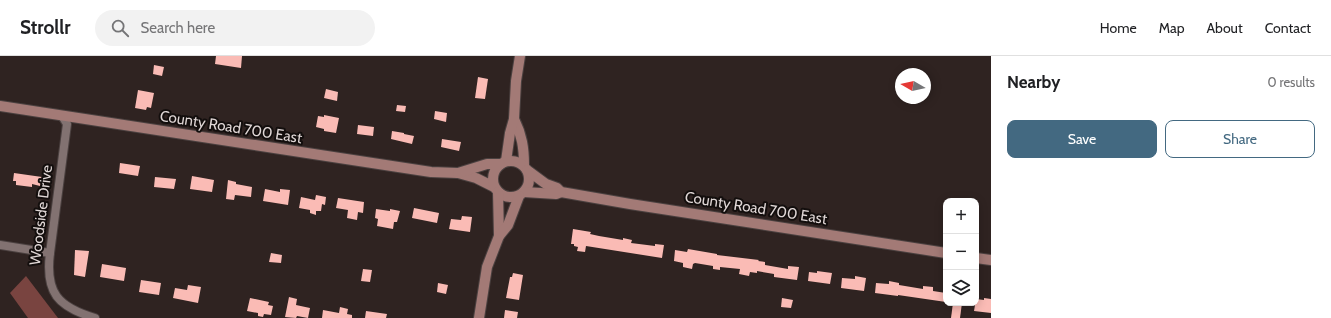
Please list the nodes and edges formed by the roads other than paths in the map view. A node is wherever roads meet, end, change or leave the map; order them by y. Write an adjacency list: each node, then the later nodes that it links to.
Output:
1 (520, 56): 4 (main road)
2 (0, 106): 3 (main road, County Road 700 East)
3 (62, 116): 7 (main road, County Road 700 East); 13 (street, Woodside Drive)
4 (514, 119): 5 (main road); 6 (main road)
5 (503, 162): 6 (main road); 7 (main road, County Road 700 East); 8 (main road)
6 (526, 168): 9 (main road, County Road 700 East); 10 (main road)
7 (458, 173): 8 (main road, County Road 700 East)
8 (496, 189): 10 (main road); 11 (main road)
9 (561, 192): 10 (main road, County Road 700 East); 14 (main road, County Road 700 East)
10 (521, 194): 11 (main road)
11 (499, 236): 18 (main road)
12 (0, 245): 13 (street)
13 (50, 253): 17 (street, Woodside Drive)
14 (943, 253)
15 (979, 258): 16 (main road)
16 (991, 260)
17 (95, 318)
18 (479, 318)

